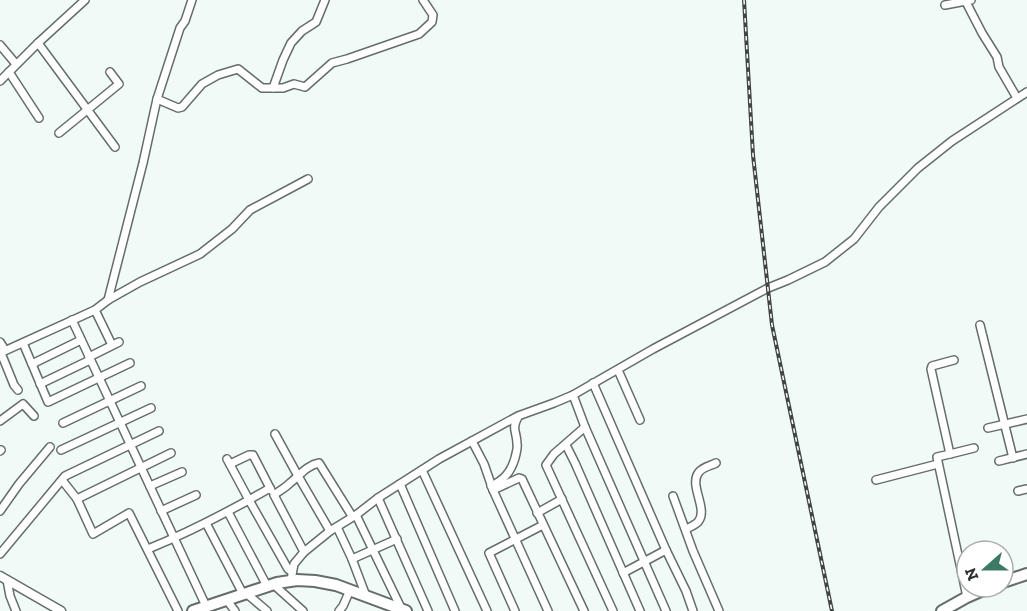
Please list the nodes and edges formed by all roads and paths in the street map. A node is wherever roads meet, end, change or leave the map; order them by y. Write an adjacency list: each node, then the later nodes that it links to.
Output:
1 (85, 0): 7 (street)
2 (192, 0): 16 (street)
3 (325, 0): 13 (street)
4 (423, 0): 13 (street)
5 (968, 1): 6 (street); 15 (street)
6 (945, 5)
7 (38, 42): 9 (street); 17 (street)
8 (0, 45): 9 (street)
9 (16, 64): 10 (street)
10 (9, 72): 12 (street); 18 (street)
11 (110, 72): 17 (street)
12 (0, 81)
13 (273, 88): 16 (street)
14 (1027, 92): 15 (street)
15 (1017, 98): 34 (street)
16 (157, 99): 22 (street)
17 (88, 110): 19 (street); 20 (street)
18 (39, 118)
19 (59, 133)
20 (116, 147)
21 (308, 179): 22 (street)
22 (108, 300): 23 (street)
23 (95, 310): 24 (street); 30 (street)
24 (72, 320): 26 (street); 28 (street)
25 (980, 325): 50 (street)
26 (81, 340): 30 (street); 33 (street)
27 (0, 342): 29 (street)
28 (22, 343): 29 (street); 33 (street)
29 (2, 352): 39 (street)
30 (90, 358): 35 (street); 37 (street)
31 (954, 360): 62 (street)
32 (130, 363): 35 (street)
33 (32, 364): 37 (street)
34 (618, 370): 36 (street); 46 (street)
35 (99, 378): 37 (street); 41 (street)
36 (593, 383): 40 (street); 101 (street)
37 (40, 384)
38 (141, 386): 41 (street)
39 (18, 390)
40 (573, 395): 44 (street); 51 (street)
41 (109, 401): 48 (street); 49 (street)
42 (151, 408): 48 (street)
43 (34, 416): 47 (street)
44 (518, 416): 55 (street); 76 (street)
45 (1027, 419): 50 (street)
46 (640, 420)
47 (0, 421)
48 (120, 422): 56 (street); 60 (street)
49 (63, 423)
50 (1004, 423): 52 (street); 64 (street)
51 (585, 427): 57 (street); 105 (street)
52 (988, 428)
53 (159, 431): 56 (street)
54 (275, 434): 71 (street)
55 (472, 441): 69 (street); 76 (street)
56 (130, 445): 68 (street); 72 (street)
57 (566, 445): 84 (street); 106 (street)
58 (50, 447): 86 (street)
59 (974, 448): 62 (street)
60 (61, 450)
61 (171, 453): 68 (street)
62 (950, 454): 67 (street)
63 (1027, 454): 64 (street)
64 (1013, 458): 65 (street)
65 (999, 461)
66 (716, 463): 94 (street)
67 (938, 464): 73 (street); 98 (street)
68 (141, 467): 75 (street); 83 (street)
69 (422, 471): 74 (street); 126 (street)
70 (182, 472): 75 (street)
71 (298, 476): 79 (street); 90 (street); 93 (street)
72 (62, 480): 83 (street); 103 (street)
73 (876, 480)
74 (400, 484): 82 (street); 125 (street)
75 (150, 486): 87 (street)
76 (492, 488): 89 (street); 96 (street)
77 (1027, 489): 78 (street)
78 (1018, 491)
79 (272, 492): 85 (street); 85 (street); 102 (street)
80 (196, 495): 87 (street)
81 (674, 495): 94 (street)
82 (378, 498): 90 (street); 97 (street)
83 (77, 499): 99 (street)
84 (562, 499): 89 (street); 130 (street)
85 (249, 500): 88 (street); 107 (street)
86 (0, 511)
87 (161, 512): 95 (street)
88 (228, 512): 91 (street); 109 (street)
89 (537, 513): 92 (street)
90 (354, 515): 93 (street); 100 (street)
91 (206, 522): 95 (street); 111 (street)
92 (543, 525): 96 (street); 129 (street)
93 (333, 529): 102 (street); 104 (street)
94 (686, 529): 134 (street)
95 (174, 538): 99 (street); 115 (street)
96 (516, 538): 127 (street); 128 (street)
97 (397, 539): 100 (street); 124 (street)
98 (955, 542)
99 (148, 549): 119 (street)
100 (373, 550): 104 (street); 116 (street)
101 (666, 550): 105 (street); 133 (street)
102 (304, 552): 107 (street)
103 (0, 554)
104 (352, 559): 112 (street)
105 (644, 561): 106 (street); 132 (street)
106 (623, 573): 131 (street)
107 (292, 576): 109 (main road); 110 (main road)
108 (3, 580): 117 (street); 118 (street)
109 (270, 585): 111 (main road); 122 (street)
110 (351, 590): 112 (main road); 123 (street)
111 (244, 593): 114 (main road); 121 (street)
112 (366, 596): 116 (main road)
113 (963, 599): 135 (main road)
114 (222, 604): 115 (main road); 120 (street)
115 (198, 609)
116 (404, 610)
117 (16, 611)
118 (61, 611)
119 (178, 611)
120 (235, 611)
121 (267, 611)
122 (303, 611)
123 (339, 611)
124 (428, 611)
125 (455, 611)
126 (487, 611)
127 (514, 611)
128 (548, 611)
129 (585, 611)
130 (613, 611)
131 (640, 611)
132 (666, 611)
133 (693, 611)
134 (719, 611)
135 (942, 611)

